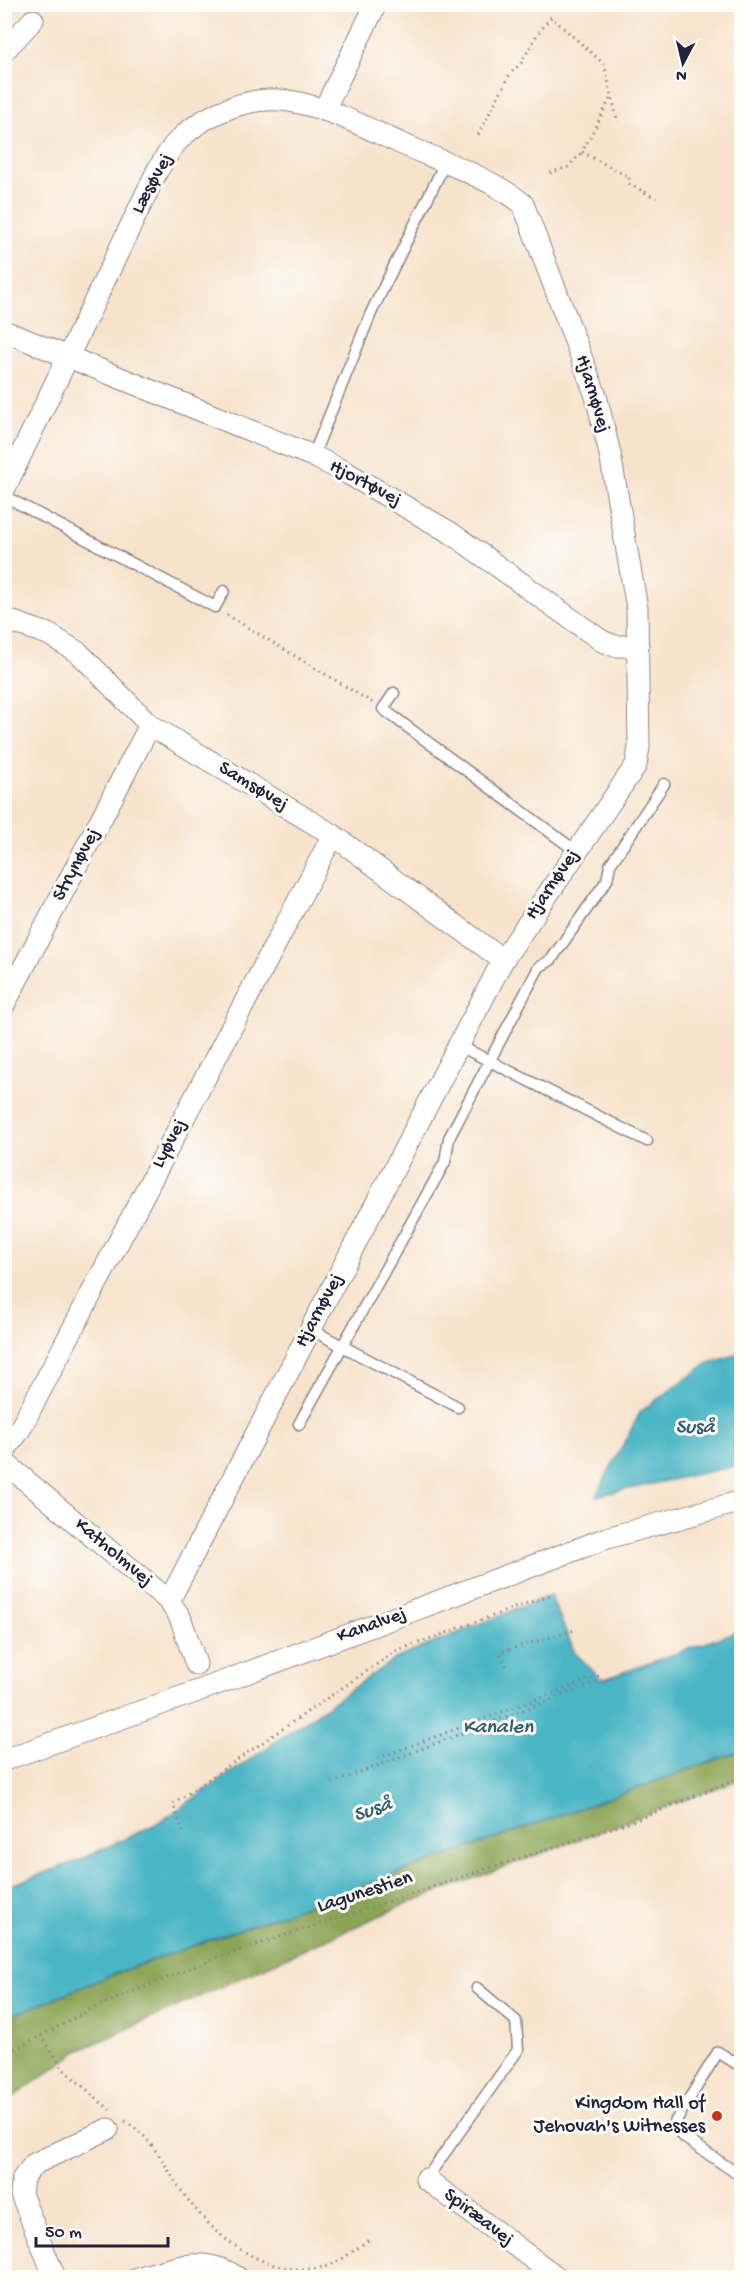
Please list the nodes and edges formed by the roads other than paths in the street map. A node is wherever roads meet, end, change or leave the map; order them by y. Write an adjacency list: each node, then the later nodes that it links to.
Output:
1 (376, 4): 4 (street)
2 (33, 20): 3 (street)
3 (4, 51)
4 (324, 110): 5 (street, Læsøvej); 7 (street, Læsøvej)
5 (445, 163): 8 (lane); 13 (street, Hjarnøvej)
6 (4, 331): 7 (street, Hjortøvej)
7 (69, 357): 8 (street, Hjortøvej); 9 (street, Læsøvej)
8 (313, 456): 13 (street, Hjortøvej)
9 (4, 490)
10 (4, 496): 11 (lane)
11 (224, 591)
12 (4, 619): 15 (street, Samsøvej)
13 (638, 646): 18 (street, Hjarnøvej)
14 (394, 693): 18 (lane)
15 (150, 726): 17 (street, Samsøvej); 20 (street, Strynøvej)
16 (664, 784): 22 (lane)
17 (333, 835): 19 (street, Samsøvej); 28 (street, Lyøvej)
18 (576, 851): 19 (street, Hjarnøvej)
19 (503, 960): 21 (street, Hjarnøvej)
20 (4, 1005)
21 (458, 1045): 22 (lane); 24 (street, Hjarnøvej)
22 (489, 1061): 23 (lane); 25 (lane)
23 (647, 1141)
24 (310, 1329): 25 (lane); 31 (street, Hjarnøvej)
25 (343, 1346): 26 (lane); 27 (lane)
26 (458, 1407)
27 (299, 1424)
28 (4, 1451)
29 (4, 1462): 31 (street, Katholmvej)
30 (741, 1501): 33 (street, Kanalvej)
31 (169, 1601): 32 (street, Katholmvej)
32 (196, 1664)
33 (4, 1760)
34 (477, 1988): 38 (lane)
35 (741, 2067): 37 (lane)
36 (115, 2120): 39 (street)
37 (741, 2177)
38 (426, 2179): 42 (street, Spiræavej)
39 (55, 2277)
40 (137, 2277): 41 (street)
41 (238, 2277)
42 (558, 2277)

